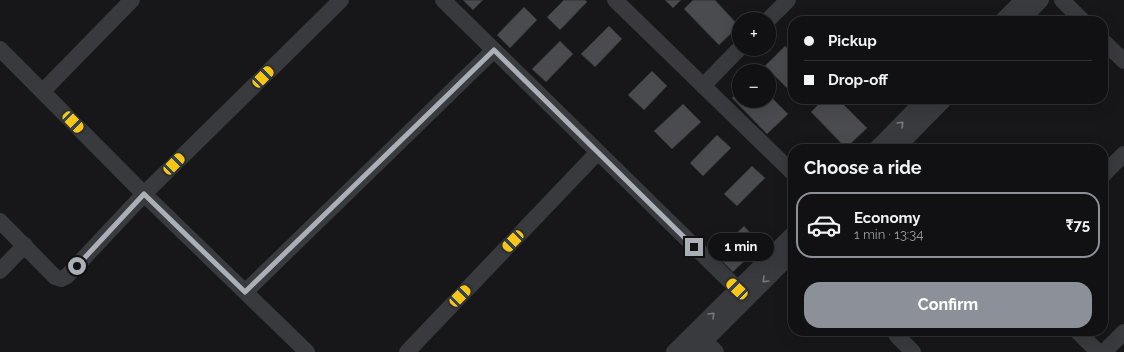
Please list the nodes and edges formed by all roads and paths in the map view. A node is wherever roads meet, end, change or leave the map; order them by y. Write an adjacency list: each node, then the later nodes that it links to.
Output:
1 (132, 0): 19 (street)
2 (341, 0): 28 (street)
3 (444, 0): 15 (street)
4 (615, 0): 18 (street)
5 (788, 0): 9 (street)
6 (1023, 0): 10 (street)
7 (1041, 0): 11 (street)
8 (1062, 0): 12 (street)
9 (776, 12)
10 (1007, 16)
11 (1026, 16)
12 (1078, 16)
13 (1108, 45): 17 (street)
14 (0, 49): 19 (street)
15 (494, 50): 24 (street); 34 (street)
16 (732, 56): 18 (street)
17 (1124, 61)
18 (703, 86): 26 (street)
19 (42, 91): 28 (street)
20 (920, 104): 22 (street, one-way to 20)
21 (940, 104): 23 (street)
22 (881, 144)
23 (901, 144)
24 (598, 152): 35 (street); 41 (street)
25 (1124, 154): 27 (street)
26 (788, 168)
27 (1108, 171)
28 (144, 194): 31 (street); 34 (street)
29 (0, 221): 31 (street)
30 (788, 240): 35 (street)
31 (25, 246): 33 (street)
32 (788, 257): 35 (street, one-way to 35)
33 (0, 271)
34 (245, 292): 40 (street)
35 (742, 294): 39 (street)
36 (1124, 332): 45 (street)
37 (897, 336): 43 (street)
38 (1082, 336): 44 (street)
39 (702, 344): 42 (street)
40 (307, 352)
41 (407, 352)
42 (674, 352)
43 (913, 352)
44 (1098, 352)
45 (1104, 352)

